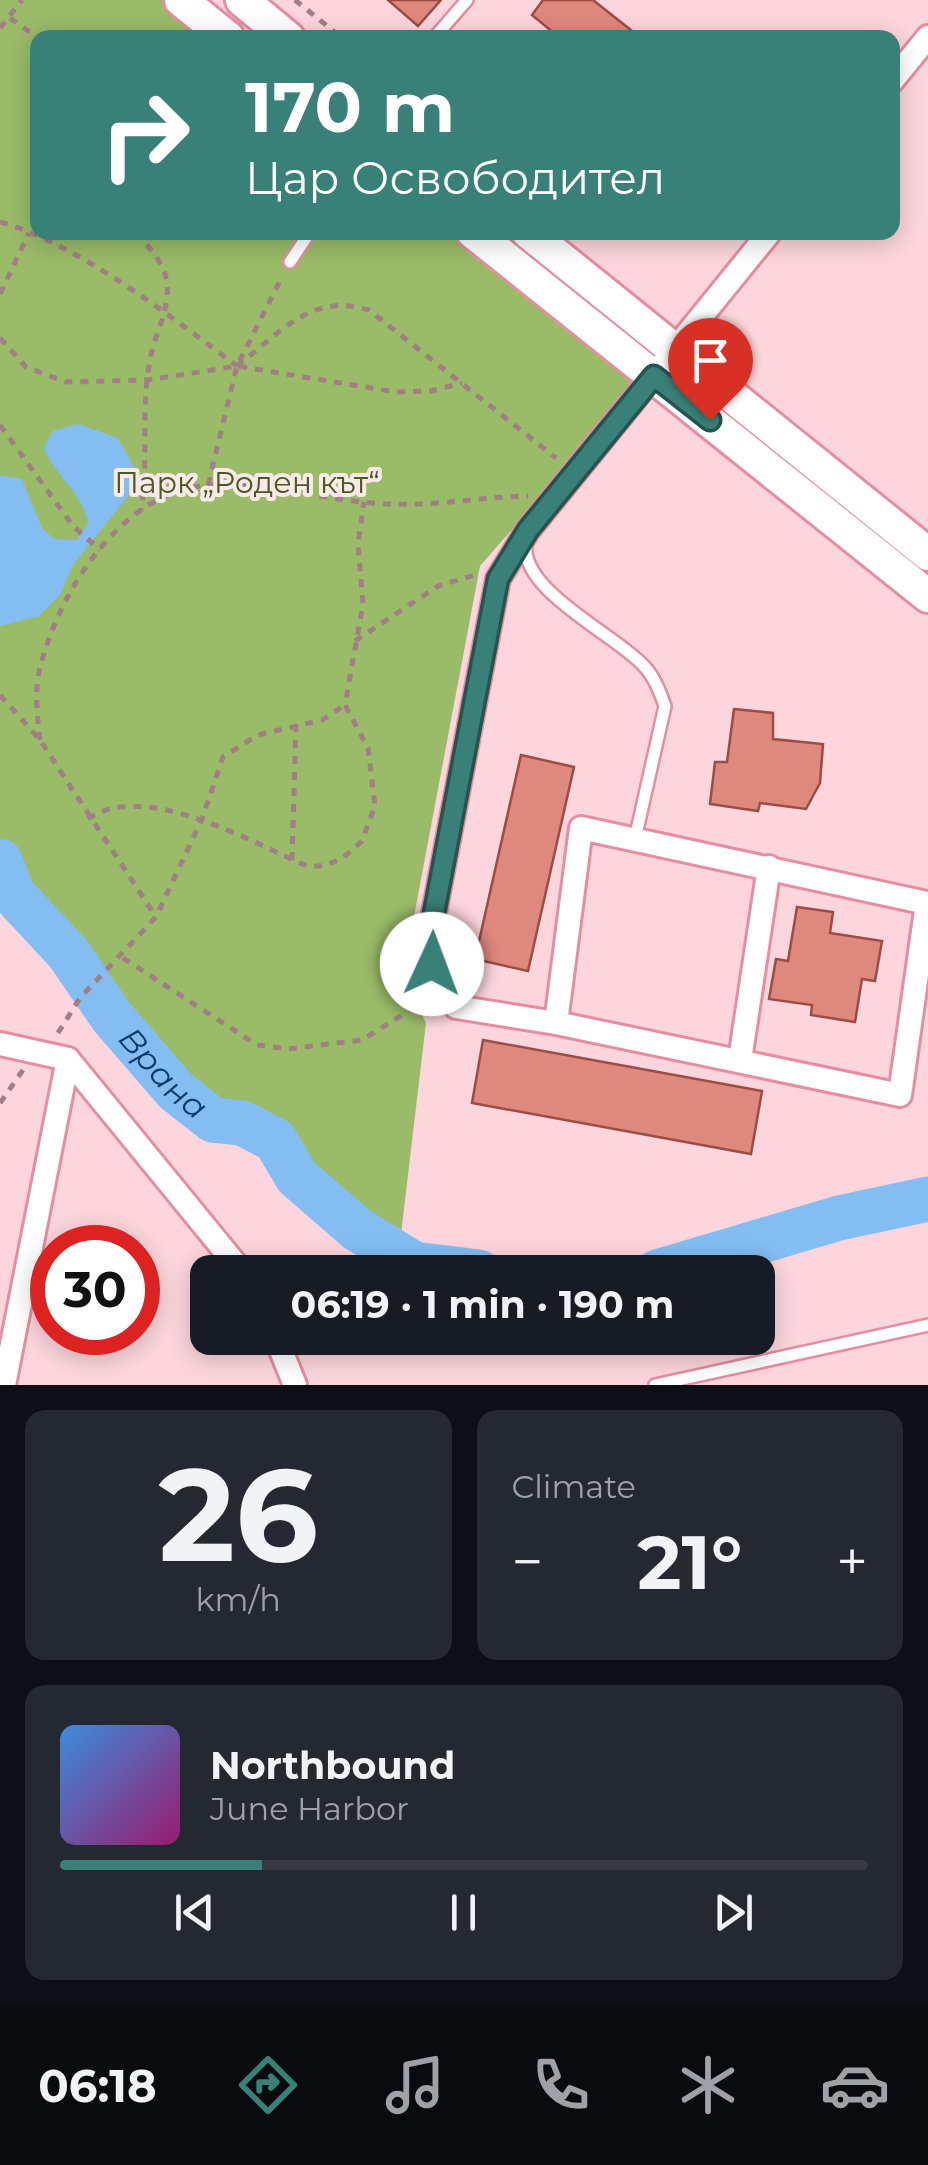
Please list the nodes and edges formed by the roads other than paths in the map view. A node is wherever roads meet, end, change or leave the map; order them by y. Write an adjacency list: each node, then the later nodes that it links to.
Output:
1 (181, 0): 4 (street)
2 (242, 0): 5 (street)
3 (467, 0): 6 (lane)
4 (218, 30)
5 (278, 30)
6 (441, 30)
7 (928, 37): 8 (street)
8 (900, 71)
9 (305, 240): 13 (lane)
10 (486, 240): 14 (street)
11 (536, 240): 14 (street)
12 (764, 240): 14 (street)
13 (290, 262)
14 (665, 364): 15 (street); 16 (street); 17 (street)
15 (528, 530): 18 (lane); 20 (street)
16 (928, 554)
17 (928, 596)
18 (635, 839): 19 (street); 20 (street)
19 (769, 867): 23 (street); 23 (street)
20 (556, 1022): 23 (street)
21 (0, 1044): 22 (street)
22 (68, 1060): 24 (street); 27 (street)
23 (740, 1060)
24 (228, 1255)
25 (928, 1324): 29 (lane)
26 (283, 1355): 28 (street)
27 (4, 1385)
28 (295, 1385)
29 (655, 1385)

